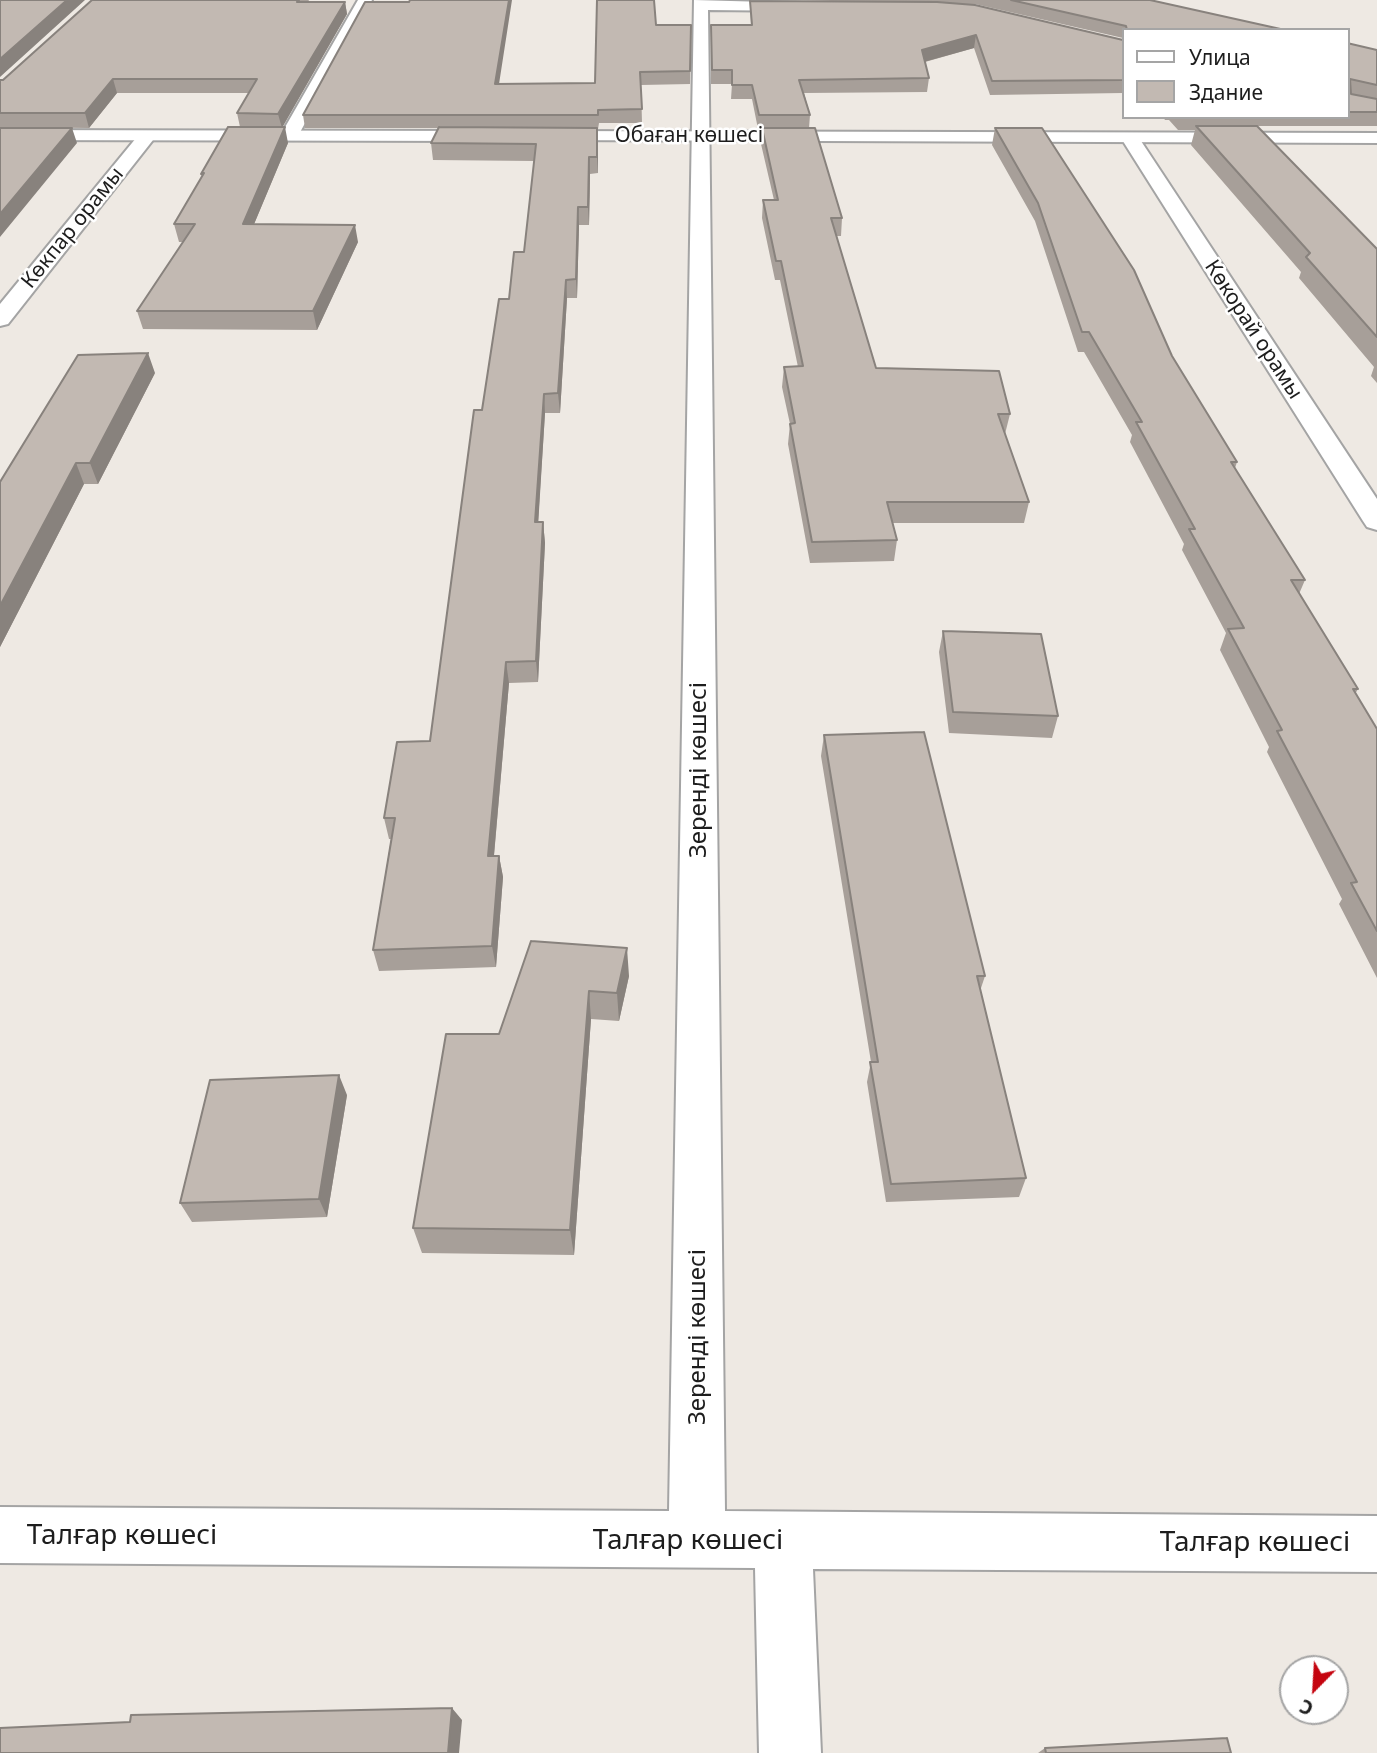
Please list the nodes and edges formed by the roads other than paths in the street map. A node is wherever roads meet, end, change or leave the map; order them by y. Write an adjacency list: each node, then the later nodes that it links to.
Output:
1 (365, 0): 6 (street)
2 (701, 3): 3 (street); 7 (street, Зеренді көшесі)
3 (825, 7)
4 (0, 135): 5 (street, Обаған көшесі)
5 (147, 136): 6 (street, Обаған көшесі); 10 (street, Көкпар орамы)
6 (289, 136): 7 (street, Обаған көшесі)
7 (701, 136): 8 (street, Обаған көшесі); 13 (street, Зеренді көшесі)
8 (1130, 138): 9 (street, Обаған көшесі); 11 (street, Көкорай орамы)
9 (1377, 138)
10 (0, 319)
11 (1377, 521)
12 (0, 1535): 13 (street, Талғар көшесі)
13 (697, 1541): 14 (street, Талғар көшесі)
14 (783, 1542): 15 (street, Талғар көшесі); 16 (street)
15 (1377, 1544)
16 (790, 1753)

